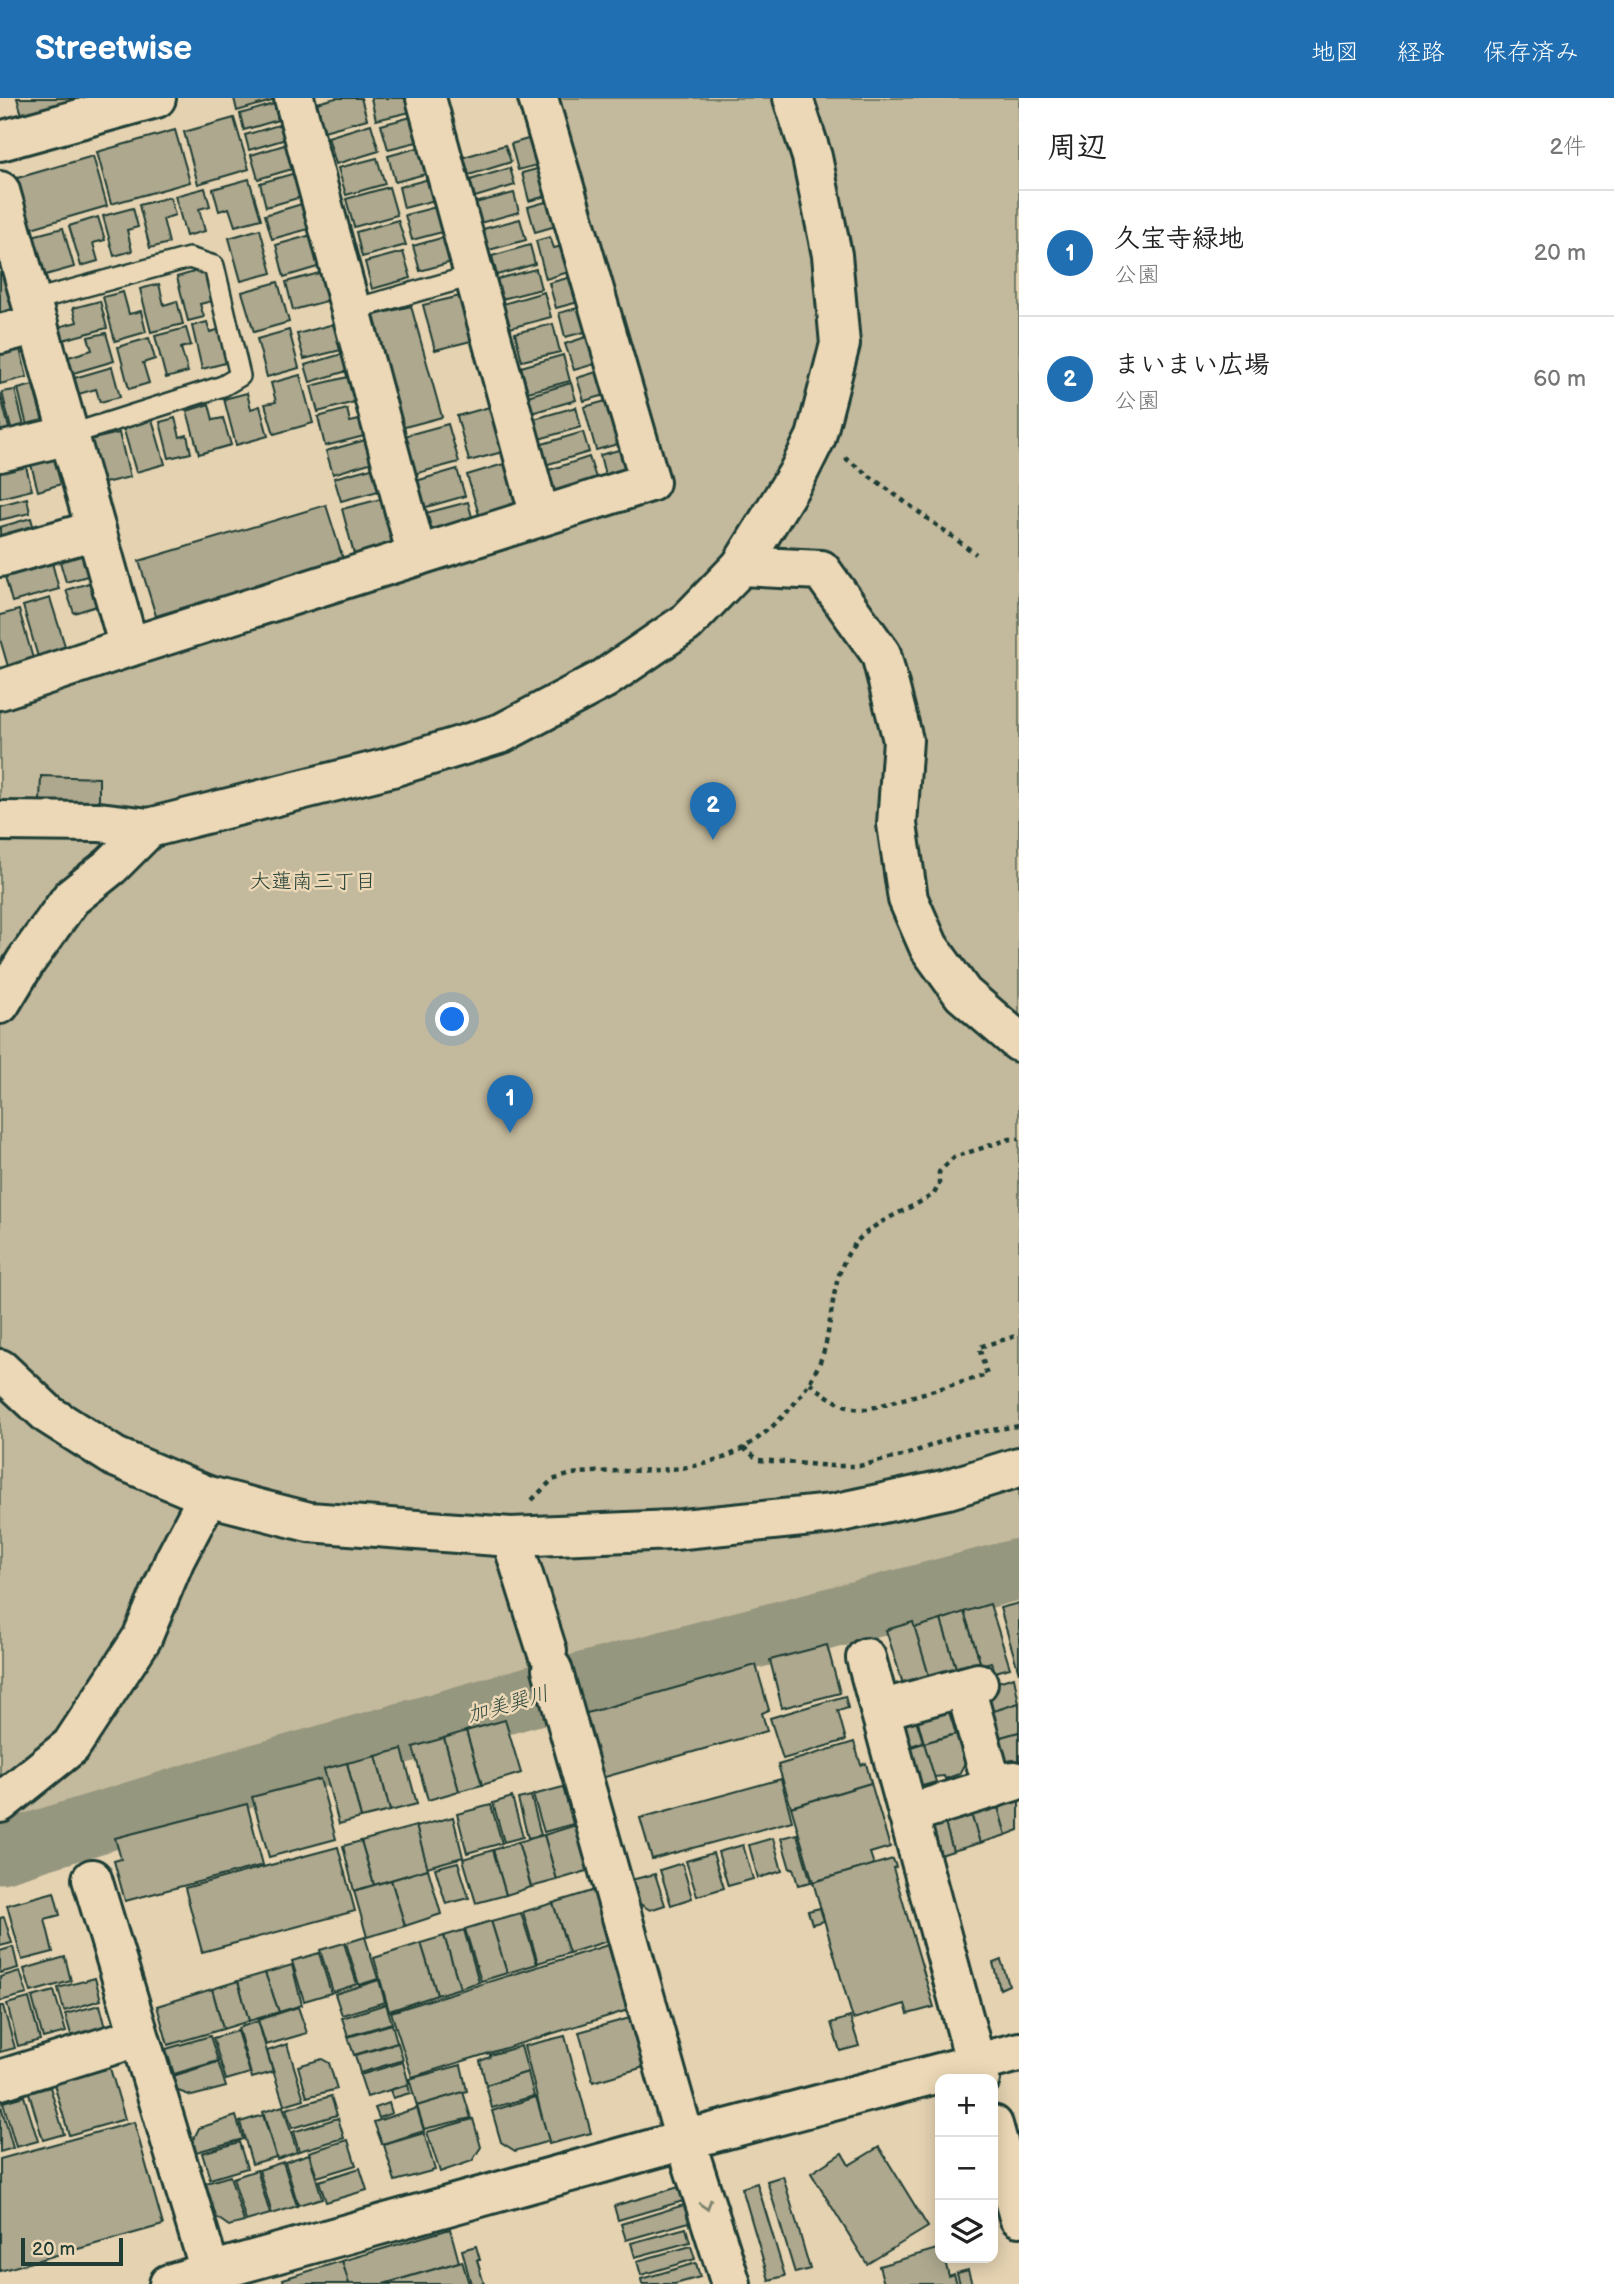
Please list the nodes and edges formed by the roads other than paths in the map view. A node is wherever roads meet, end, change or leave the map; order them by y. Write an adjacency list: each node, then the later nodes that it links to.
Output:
1 (156, 98): 6 (street)
2 (294, 98): 9 (street)
3 (426, 98): 8 (street)
4 (538, 98): 14 (street)
5 (793, 98): 18 (street)
6 (0, 141)
7 (2, 208): 10 (street)
8 (475, 275): 9 (lane); 14 (street)
9 (351, 310): 17 (street)
10 (34, 313): 11 (street); 12 (street); 12 (lane)
11 (0, 334)
12 (69, 435): 13 (street); 15 (street)
13 (0, 452)
14 (540, 516): 17 (street)
15 (96, 530): 16 (street); 19 (street)
16 (0, 556)
17 (417, 556): 19 (street)
18 (741, 566): 22 (street); 24 (street)
19 (129, 647): 20 (street)
20 (0, 690)
21 (0, 821): 22 (street)
22 (149, 828): 23 (street)
23 (0, 1004)
24 (1019, 1042)
25 (0, 1369): 27 (street)
26 (1019, 1467): 28 (street)
27 (208, 1496): 28 (street); 31 (street)
28 (511, 1537): 39 (street)
29 (866, 1658): 30 (street)
30 (880, 1710): 32 (street); 32 (street)
31 (0, 1803)
32 (908, 1814): 36 (street)
33 (92, 1879): 34 (street)
34 (138, 2037): 37 (street); 41 (street)
35 (1019, 2052): 36 (street)
36 (977, 2071): 39 (street)
37 (0, 2080)
38 (996, 2137): 40 (street)
39 (685, 2140): 41 (street); 43 (street, one-way to 43)
40 (1019, 2217)
41 (212, 2278): 42 (street)
42 (169, 2284)
43 (731, 2284)

